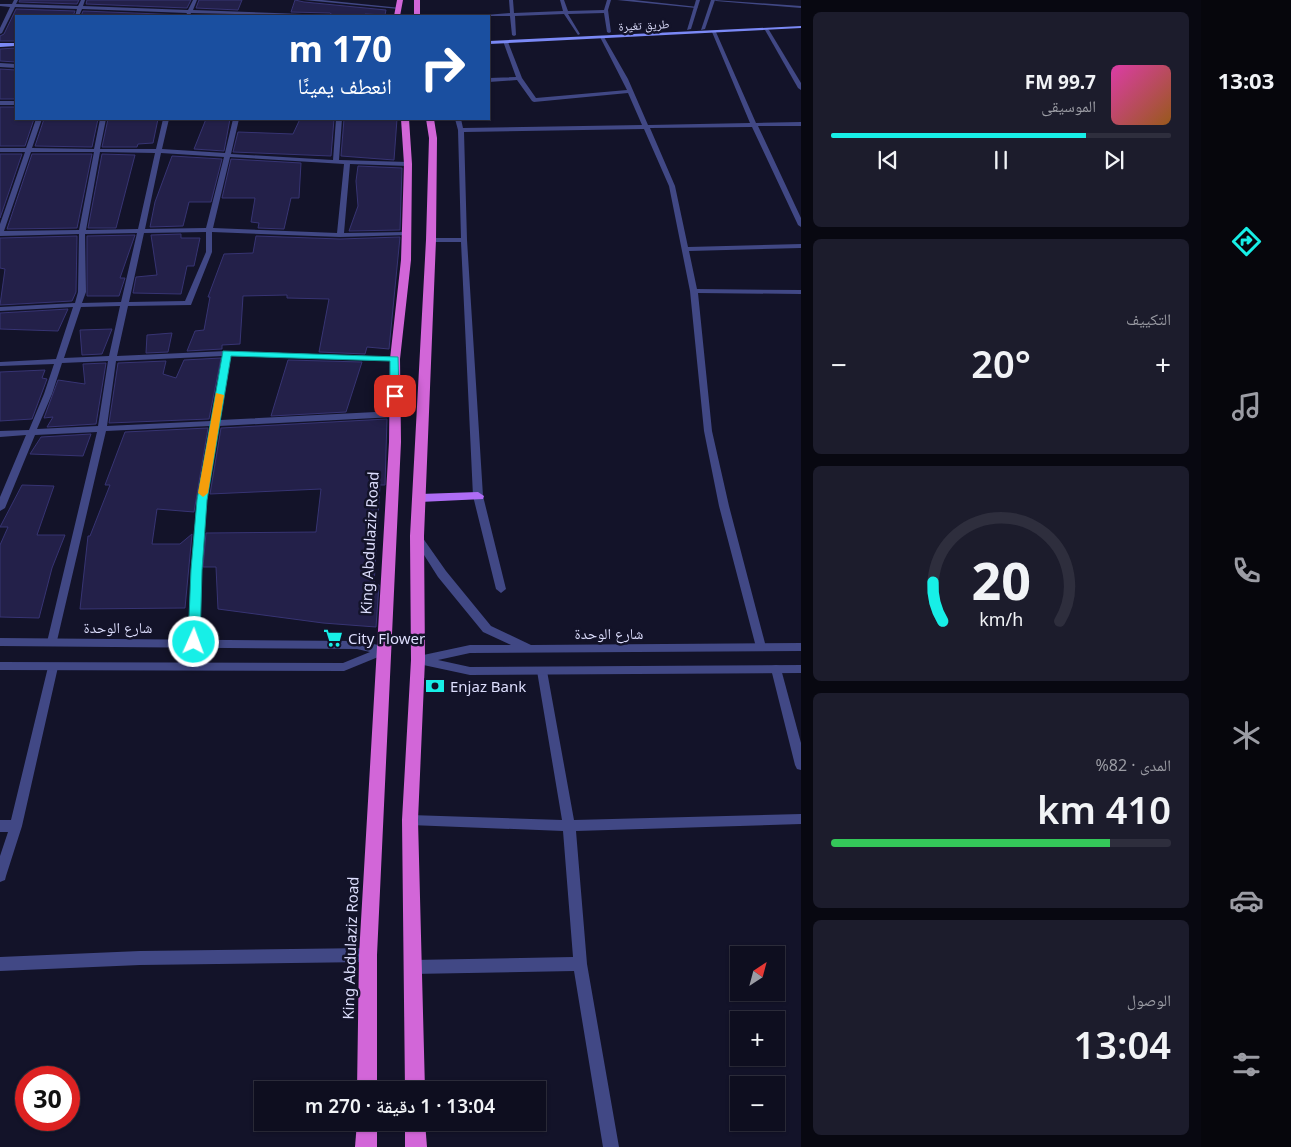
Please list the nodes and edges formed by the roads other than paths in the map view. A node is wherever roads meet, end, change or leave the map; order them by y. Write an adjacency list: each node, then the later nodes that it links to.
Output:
1 (16, 0): 15 (street)
2 (83, 0): 16 (street)
3 (137, 0): 19 (street)
4 (195, 0): 22 (street)
5 (306, 0): 20 (street)
6 (400, 0): 20 (highway)
7 (417, 0): 29 (highway)
8 (511, 0): 23 (street)
9 (562, 0): 24 (street)
10 (609, 0): 21 (street)
11 (619, 0): 17 (street)
12 (698, 0): 17 (street)
13 (714, 0): 18 (street); 35 (street)
14 (0, 5): 15 (street)
15 (12, 5): 16 (street); 32 (street)
16 (80, 7): 19 (street); 25 (street)
17 (696, 7): 34 (street)
18 (801, 7)
19 (136, 8): 22 (street); 26 (street)
20 (399, 8): 28 (highway)
21 (607, 11): 24 (street); 41 (street)
22 (189, 13): 27 (street)
23 (512, 14): 24 (street); 30 (street); 40 (street)
24 (566, 14): 39 (street)
25 (77, 15)
26 (133, 15)
27 (283, 15)
28 (397, 15)
29 (417, 15)
30 (490, 15)
31 (801, 23): 35 (main road, طريق تغيرة)
32 (1, 27): 38 (street)
33 (801, 27): 36 (main road, طريق تغيرة)
34 (689, 29): 35 (main road, طريق تغيرة); 41 (main road, طريق تغيرة)
35 (703, 29)
36 (768, 30): 37 (main road, طريق تغيرة); 53 (street)
37 (714, 32): 41 (main road, طريق تغيرة); 66 (street)
38 (0, 33)
39 (578, 34): 40 (main road, طريق تغيرة); 41 (main road, طريق تغيرة)
40 (514, 35): 42 (main road, طريق تغيرة)
41 (606, 35): 45 (main road, طريق تغيرة); 54 (street)
42 (490, 36)
43 (0, 40): 44 (main road)
44 (15, 40)
45 (505, 42): 46 (main road, طريق تغيرة); 51 (street)
46 (490, 43)
47 (0, 45): 48 (main road)
48 (15, 45)
49 (0, 65): 50 (street)
50 (15, 66)
51 (519, 78): 52 (street); 54 (street)
52 (490, 80)
53 (801, 88)
54 (630, 92): 67 (street)
55 (0, 103): 56 (street)
56 (15, 103)
57 (39, 120): 71 (street)
58 (102, 120): 69 (street)
59 (166, 120): 72 (street)
60 (236, 120): 73 (street)
61 (339, 120): 74 (street)
62 (405, 120): 76 (highway, King Abdulaziz Road)
63 (430, 120): 84 (highway)
64 (458, 120): 68 (street)
65 (801, 124): 66 (street)
66 (754, 125): 67 (street); 77 (street)
67 (646, 127): 68 (street); 87 (street)
68 (461, 130): 85 (street)
69 (96, 149): 71 (street); 72 (street); 80 (street)
70 (0, 150): 71 (street)
71 (28, 150): 81 (street)
72 (159, 150): 73 (street); 79 (street)
73 (228, 154): 74 (street); 78 (street)
74 (336, 161): 75 (street)
75 (347, 161): 76 (street); 83 (street)
76 (408, 164): 82 (highway, King Abdulaziz Road)
77 (801, 225)
78 (209, 230): 79 (street); 83 (street); 91 (street)
79 (142, 231): 80 (street); 91 (street)
80 (82, 232): 81 (street); 90 (street)
81 (0, 233)
82 (406, 234): 83 (street); 95 (highway, King Abdulaziz Road)
83 (340, 235)
84 (431, 240): 85 (street); 104 (highway)
85 (464, 240): 103 (street)
86 (801, 246): 87 (street)
87 (685, 248): 88 (street)
88 (694, 291): 89 (street); 111 (street)
89 (801, 292)
90 (76, 305): 91 (street); 92 (street); 96 (street)
91 (124, 305): 94 (street)
92 (0, 309)
93 (227, 353): 94 (street); 95 (street); 99 (street)
94 (112, 359): 96 (street); 100 (street)
95 (395, 359): 98 (highway, King Abdulaziz Road)
96 (58, 361): 97 (street); 101 (street)
97 (0, 364)
98 (395, 414): 99 (street); 114 (highway, King Abdulaziz Road)
99 (214, 424): 100 (street); 110 (street)
100 (101, 430): 101 (street); 109 (street)
101 (32, 432): 102 (street); 105 (street)
102 (0, 434)
103 (478, 496): 104 (main road); 107 (street)
104 (420, 498): 106 (highway)
105 (0, 508)
106 (417, 536): 113 (street); 115 (highway)
107 (501, 589)
108 (0, 642): 109 (street, شارع الوحدة)
109 (52, 642): 110 (street, شارع الوحدة)
110 (194, 642): 114 (street, شارع الوحدة)
111 (761, 647): 112 (street, شارع الوحدة); 113 (street, شارع الوحدة)
112 (801, 647)
113 (532, 649): 115 (street, شارع الوحدة)
114 (384, 650): 117 (street); 128 (highway, King Abdulaziz Road)
115 (418, 660): 120 (street); 122 (highway)
116 (0, 666): 117 (street)
117 (53, 667): 125 (street)
118 (776, 669): 119 (street); 120 (street); 121 (street)
119 (801, 669)
120 (542, 671): 126 (street)
121 (801, 765)
122 (410, 820): 126 (street); 131 (highway)
123 (801, 820): 126 (street)
124 (0, 826): 125 (street)
125 (16, 826): 127 (street)
126 (569, 826): 130 (street)
127 (0, 876)
128 (368, 955): 129 (street); 132 (highway, King Abdulaziz Road)
129 (0, 964)
130 (580, 964): 131 (street); 138 (street)
131 (412, 967): 133 (highway)
132 (367, 1081)
133 (414, 1081)
134 (366, 1131): 136 (highway)
135 (415, 1131): 137 (highway)
136 (366, 1147)
137 (416, 1147)
138 (611, 1147)

